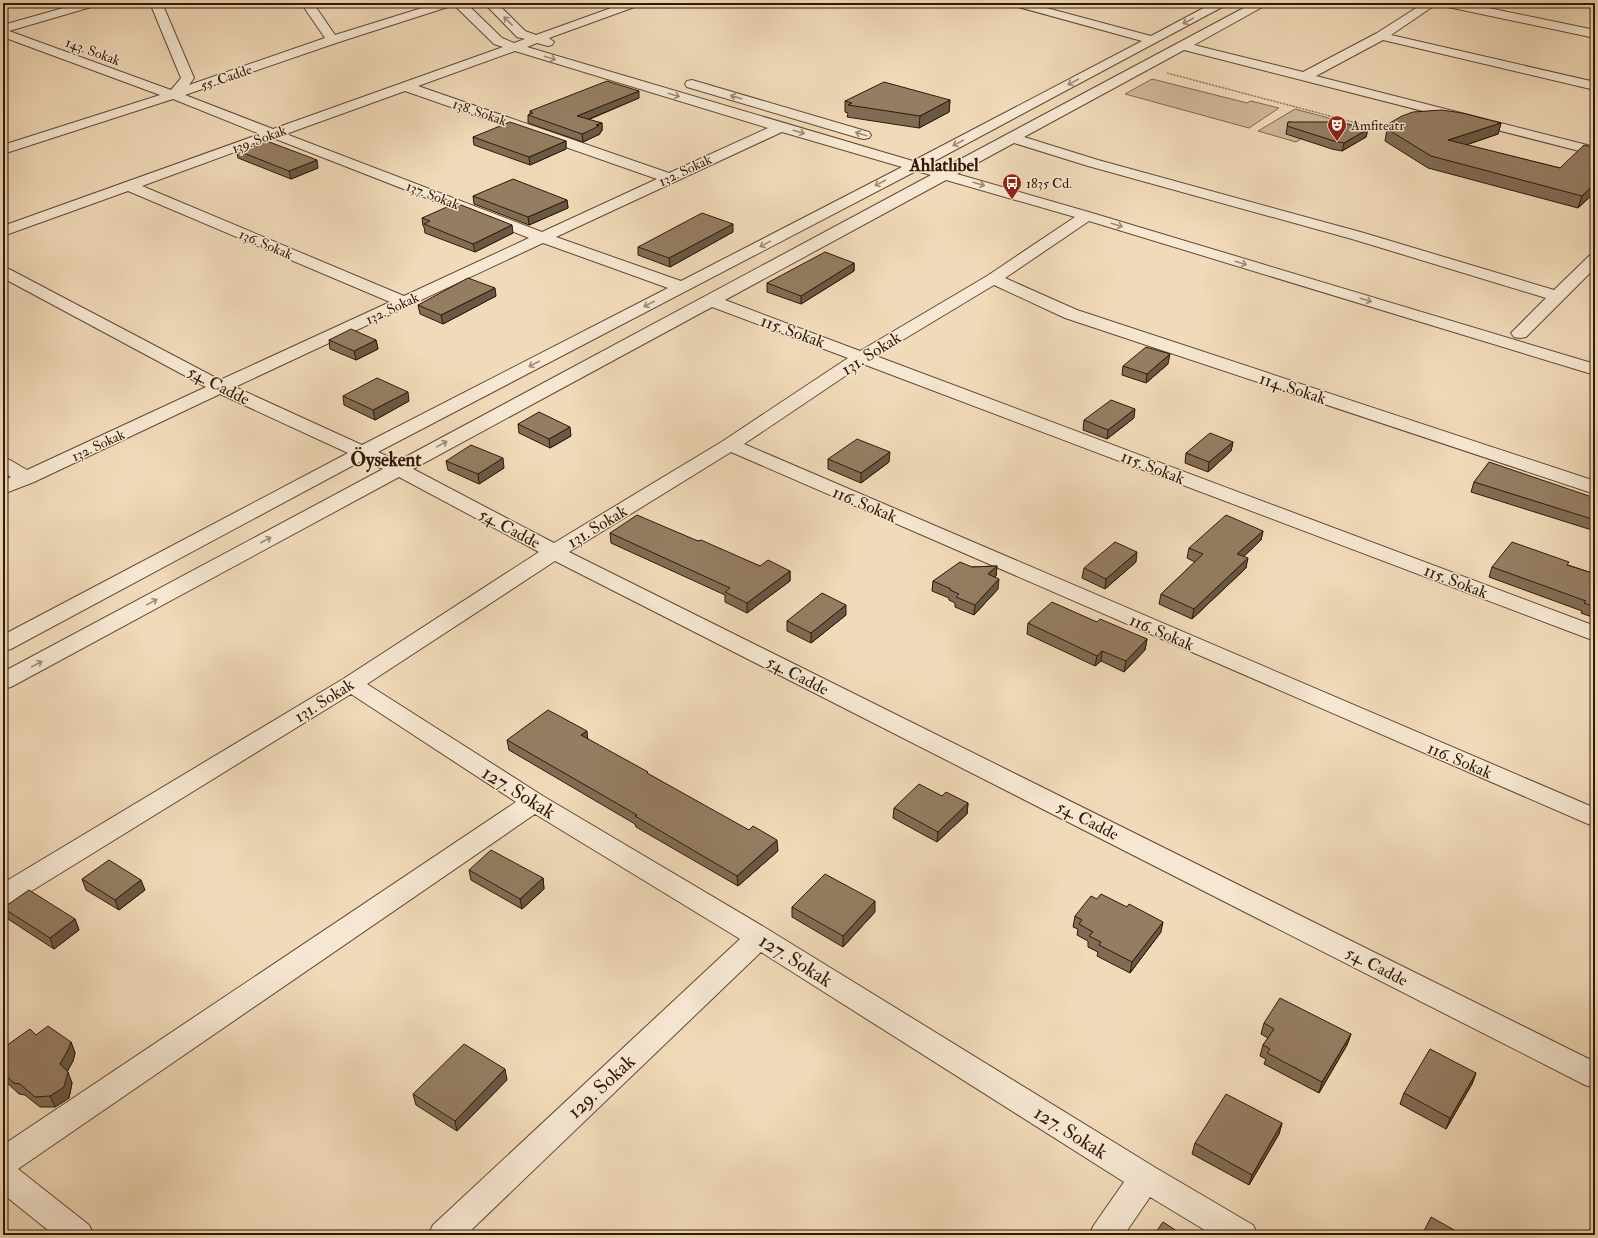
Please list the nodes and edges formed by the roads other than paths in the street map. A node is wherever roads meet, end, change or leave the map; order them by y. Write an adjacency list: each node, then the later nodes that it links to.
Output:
1 (94, 3): 15 (street)
2 (156, 3): 29 (street)
3 (307, 3): 20 (street)
4 (450, 3): 20 (street, 55. Cadde)
5 (459, 3): 23 (street)
6 (490, 3): 19 (street, one-way to 6)
7 (636, 3): 19 (street, 139. Sokak)
8 (1015, 3): 14 (street)
9 (1054, 3): 14 (street)
10 (1222, 3): 21 (street, one-way to 21)
11 (1262, 3): 22 (street)
12 (1432, 3): 18 (street)
13 (1448, 3): 17 (street)
14 (1041, 10): 21 (street)
15 (3, 29)
16 (3, 33): 29 (street, 143. Sokak)
17 (1595, 34)
18 (1381, 36): 25 (street); 28 (street)
19 (537, 39): 23 (street, 139. Sokak); 24 (street)
20 (332, 40): 29 (street, 55. Cadde)
21 (1153, 40): 38 (street, one-way to 38)
22 (1184, 46): 25 (street); 33 (street)
23 (515, 47): 27 (street, 139. Sokak); 30 (street, one-way to 30)
24 (563, 47)
25 (1304, 77): 37 (street)
26 (676, 80): 34 (street, one-way to 26)
27 (405, 86): 31 (street, 139. Sokak); 42 (street, 138. Sokak)
28 (1595, 86)
29 (173, 95): 31 (street, 143. Sokak); 35 (street, 55. Cadde)
30 (781, 127): 39 (street, one-way to 39); 42 (street, 132. Sokak)
31 (274, 134): 43 (street, 139. Sokak); 47 (street, 137. Sokak)
32 (9, 135): 35 (street)
33 (1013, 138): 40 (street); 54 (street)
34 (881, 140)
35 (27, 142): 36 (street, 55. Cadde)
36 (3, 150)
37 (1595, 151)
38 (934, 156): 39 (street); 40 (street)
39 (913, 157): 41 (street); 53 (street, one-way to 53)
40 (971, 167): 41 (street)
41 (945, 174): 45 (street, one-way to 45); 55 (street)
42 (669, 178): 47 (street, 132. Sokak)
43 (129, 186): 46 (street, 139. Sokak); 56 (street, 136. Sokak)
44 (1037, 187): 57 (street)
45 (1087, 216): 51 (street, 131. Sokak); 60 (street, one-way to 60)
46 (3, 231)
47 (541, 237): 53 (street, 137. Sokak); 56 (street, 132. Sokak)
48 (1595, 259): 50 (street)
49 (3, 272): 61 (street, 54. Cadde)
50 (1577, 275): 52 (street); 54 (street)
51 (993, 280): 59 (street, 131. Sokak); 68 (street, 114. Sokak)
52 (1595, 280)
53 (682, 287): 63 (street, one-way to 63)
54 (1557, 296): 57 (street)
55 (710, 300): 59 (street, 115. Sokak); 65 (street, one-way to 55)
56 (404, 302): 61 (street, 132. Sokak)
57 (1520, 333): 58 (street)
58 (1595, 355)
59 (862, 357): 62 (street, 131. Sokak); 70 (street, 115. Sokak)
60 (1595, 370)
61 (221, 388): 63 (street, 54. Cadde); 66 (street, 132. Sokak)
62 (730, 445): 69 (street, 131. Sokak); 75 (street, 116. Sokak)
63 (362, 453): 65 (street, 54. Cadde); 71 (street)
64 (3, 464): 66 (street)
65 (397, 468): 69 (street, 54. Cadde); 72 (street, one-way to 65)
66 (27, 478): 67 (street, 132. Sokak)
67 (3, 488)
68 (1595, 488)
69 (554, 552): 73 (street, 131. Sokak); 78 (street, 54. Cadde)
70 (1595, 634)
71 (3, 644)
72 (3, 682)
73 (351, 684): 74 (street, 127. Sokak); 76 (street, 131. Sokak)
74 (534, 802): 77 (street, 127. Sokak); 79 (street)
75 (1595, 818)
76 (3, 896)
77 (759, 937): 81 (street, 127. Sokak); 83 (street, 129. Sokak)
78 (1595, 1076)
79 (3, 1162)
80 (3, 1175): 82 (street)
81 (1145, 1178): 84 (street); 85 (street, 127. Sokak)
82 (78, 1235)
83 (444, 1235)
84 (1105, 1235)
85 (1242, 1235)

